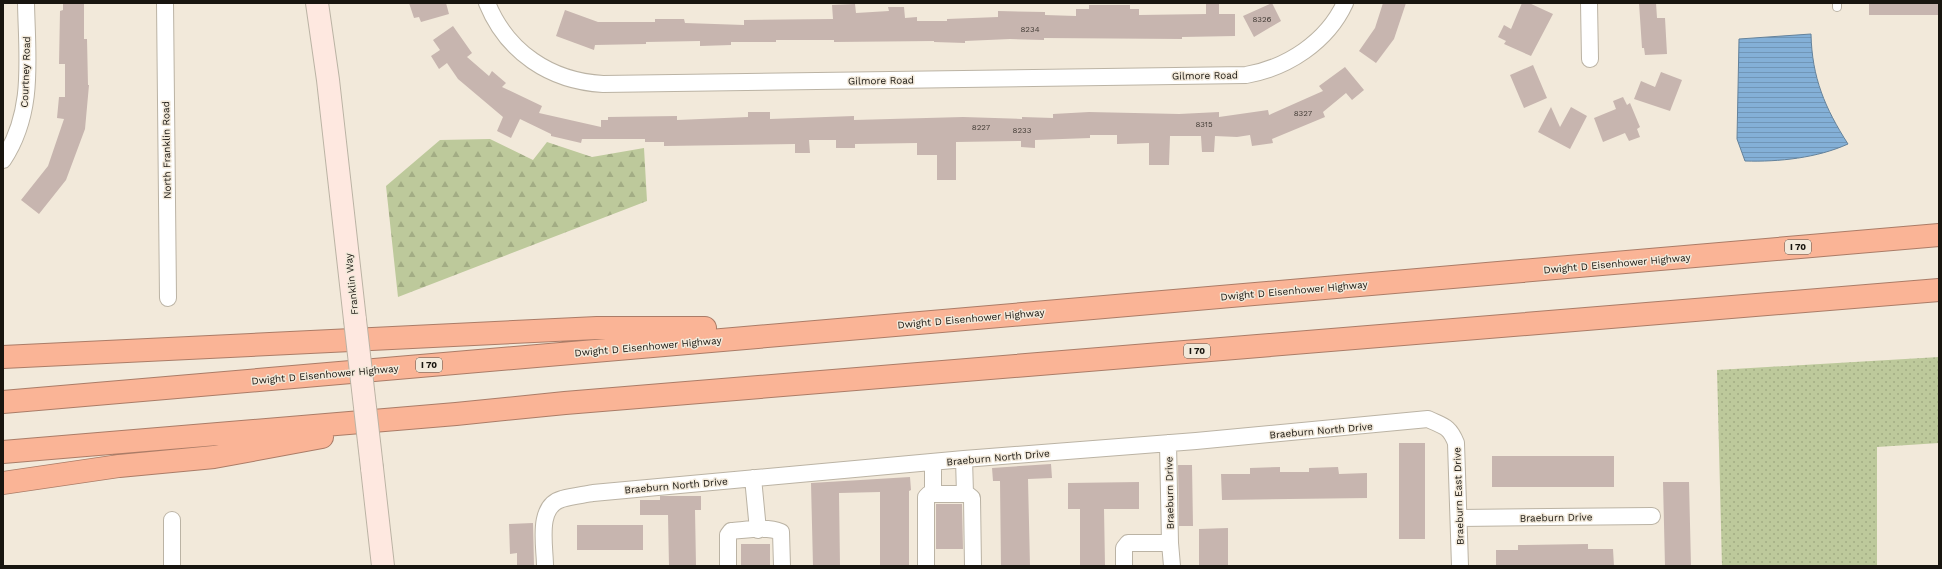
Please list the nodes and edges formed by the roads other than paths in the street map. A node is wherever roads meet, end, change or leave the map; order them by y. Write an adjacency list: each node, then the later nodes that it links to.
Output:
1 (26, 3): 8 (street, Courtney Road)
2 (165, 3): 13 (street, North Franklin Road)
3 (317, 3): 33 (main road, Franklin Way, bridge)
4 (487, 3): 5 (street, Gilmore Road)
5 (1345, 3)
6 (1589, 3): 7 (street)
7 (1590, 59)
8 (3, 160)
9 (1939, 219): 11 (highway)
10 (1939, 234): 11 (highway, Dwight D Eisenhower Highway / I 70)
11 (1657, 259): 14 (highway, Dwight D Eisenhower Highway / I 70)
12 (1939, 290): 17 (highway, I 70)
13 (168, 298)
14 (855, 328): 15 (highway); 16 (highway, Dwight D Eisenhower Highway / I 70)
15 (3, 357)
16 (3, 402)
17 (456, 414): 20 (highway, I 70); 24 (highway)
18 (1447, 428): 19 (street, Braeburn North Drive); 28 (street, Braeburn East Drive)
19 (1168, 443): 21 (street, Braeburn North Drive); 31 (street, Braeburn Drive)
20 (3, 452)
21 (964, 459): 22 (street, Braeburn North Drive); 26 (street)
22 (933, 462): 23 (street, Braeburn North Drive); 25 (street)
23 (753, 478): 30 (street); 34 (street, Braeburn North Drive)
24 (3, 483)
25 (933, 494): 26 (street); 37 (street)
26 (965, 494): 38 (street)
27 (1652, 516): 28 (street, Braeburn Drive)
28 (1459, 518): 41 (street, Braeburn East Drive)
29 (172, 520): 32 (street)
30 (758, 530): 35 (street); 36 (street)
31 (1170, 543): 39 (street, Braeburn Drive); 40 (street, Braeburn Drive)
32 (172, 566)
33 (383, 566)
34 (545, 566)
35 (728, 566)
36 (782, 566)
37 (926, 566)
38 (973, 566)
39 (1124, 566)
40 (1172, 566)
41 (1460, 566)

